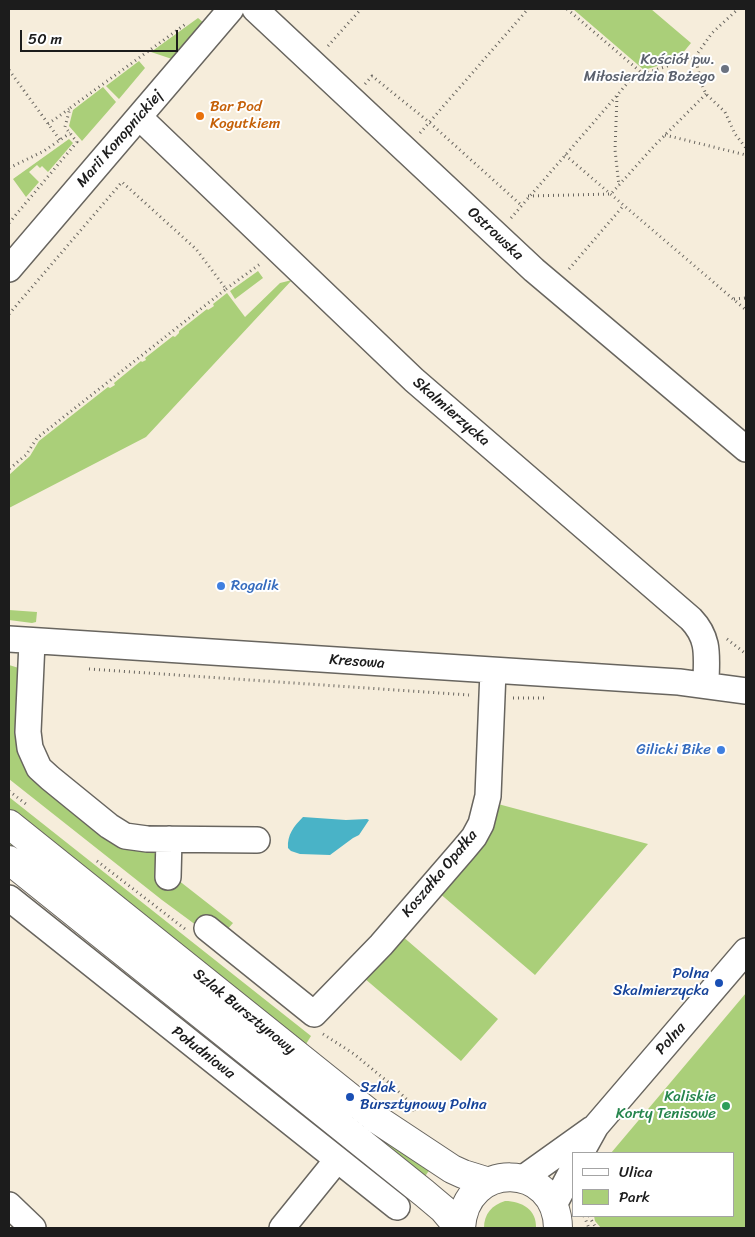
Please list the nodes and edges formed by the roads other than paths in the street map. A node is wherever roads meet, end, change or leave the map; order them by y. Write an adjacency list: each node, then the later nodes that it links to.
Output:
1 (231, 9): 3 (street, Marii Konopnickiej)
2 (255, 9): 5 (street, Ostrowska)
3 (139, 117): 4 (street, Marii Konopnickiej); 8 (street, Skalmierzycka)
4 (9, 269)
5 (746, 448)
6 (21, 640): 7 (street, Kresowa); 11 (street)
7 (493, 671): 8 (street, Kresowa); 16 (street, Koszałka Opałka)
8 (706, 685): 9 (street)
9 (746, 691)
10 (9, 824): 23 (main road, Szlak Bursztynowy)
11 (169, 839): 12 (street); 14 (street)
12 (257, 840)
13 (9, 860): 29 (main road, Szlak Bursztynowy)
14 (168, 877)
15 (9, 898): 20 (street, Południowa)
16 (207, 928)
17 (746, 951): 18 (street, Polna)
18 (596, 1126): 19 (street, Polna); 22 (street, Polna)
19 (582, 1152)
20 (338, 1160): 25 (street, Południowa); 28 (street)
21 (572, 1173): 26 (street)
22 (522, 1179): 23 (main road); 26 (main road)
23 (489, 1182): 29 (main road)
24 (9, 1205): 27 (street)
25 (397, 1207)
26 (556, 1217)
27 (33, 1228)
28 (282, 1228)
29 (460, 1228)

